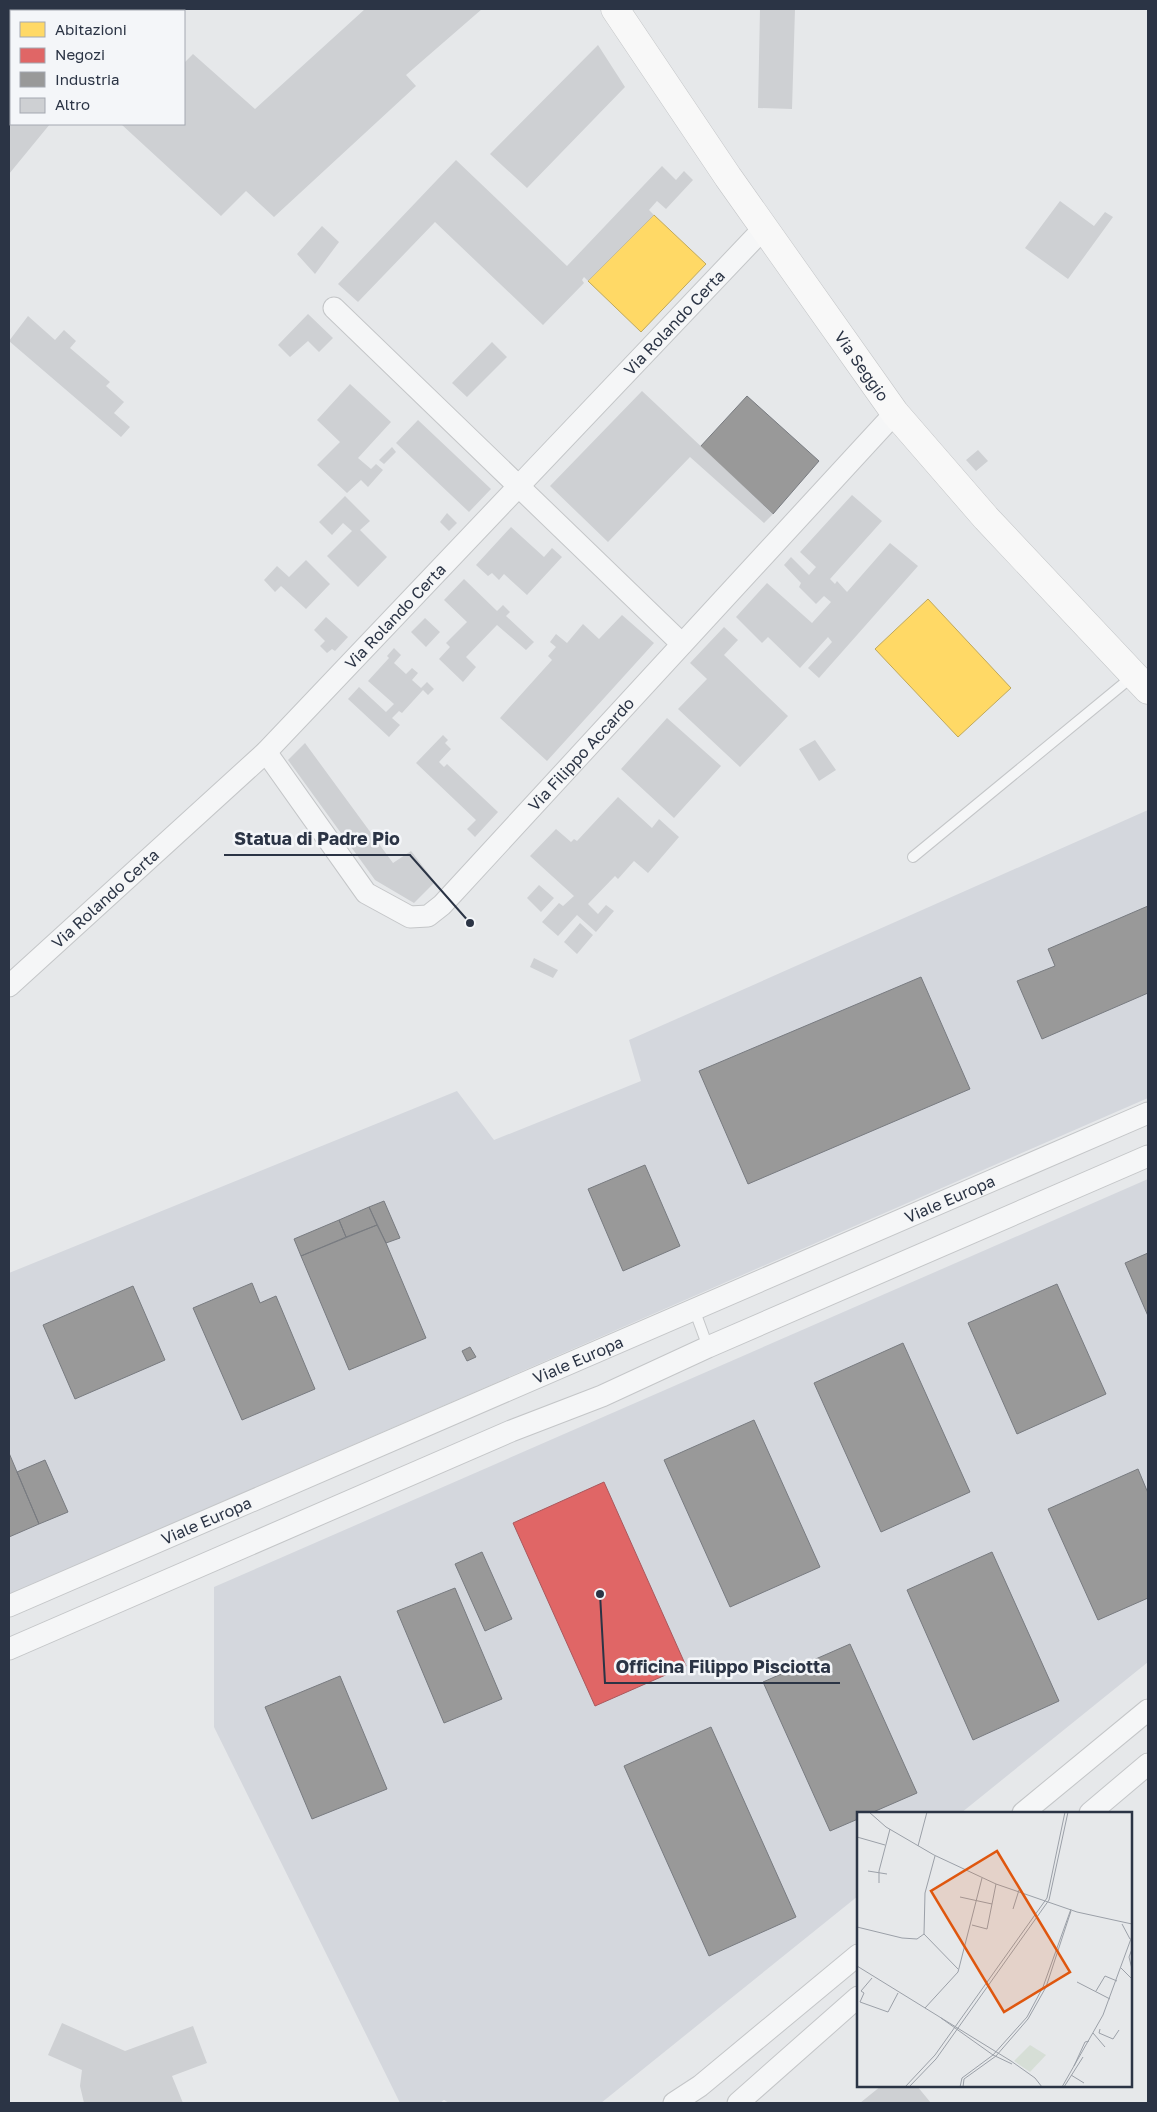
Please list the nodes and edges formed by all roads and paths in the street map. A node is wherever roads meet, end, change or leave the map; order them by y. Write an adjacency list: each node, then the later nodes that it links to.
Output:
1 (615, 9): 2 (street, Via Seggio)
2 (764, 228): 4 (street, Via Seggio); 5 (street, Via Rolando Certa)
3 (334, 308): 5 (street)
4 (895, 413): 6 (street, Via Filippo Accardo); 7 (street, Via Seggio)
5 (519, 487): 6 (street); 8 (street, Via Rolando Certa)
6 (682, 644): 8 (street, Via Filippo Accardo)
7 (1141, 683): 9 (lane)
8 (266, 752): 10 (street, Via Rolando Certa)
9 (913, 857)
10 (9, 986)
11 (1148, 1113): 13 (street, Viale Europa)
12 (1148, 1156): 14 (street)
13 (694, 1310): 14 (lane); 15 (street, Viale Europa)
14 (708, 1346): 16 (street)
15 (9, 1606)
16 (9, 1649)
17 (1148, 1710): 19 (street)
18 (1148, 1764): 20 (street)
19 (1024, 1812)
20 (1091, 1812)
21 (857, 1956): 23 (street)
22 (857, 1999): 24 (street)
23 (674, 2103)
24 (738, 2103)

